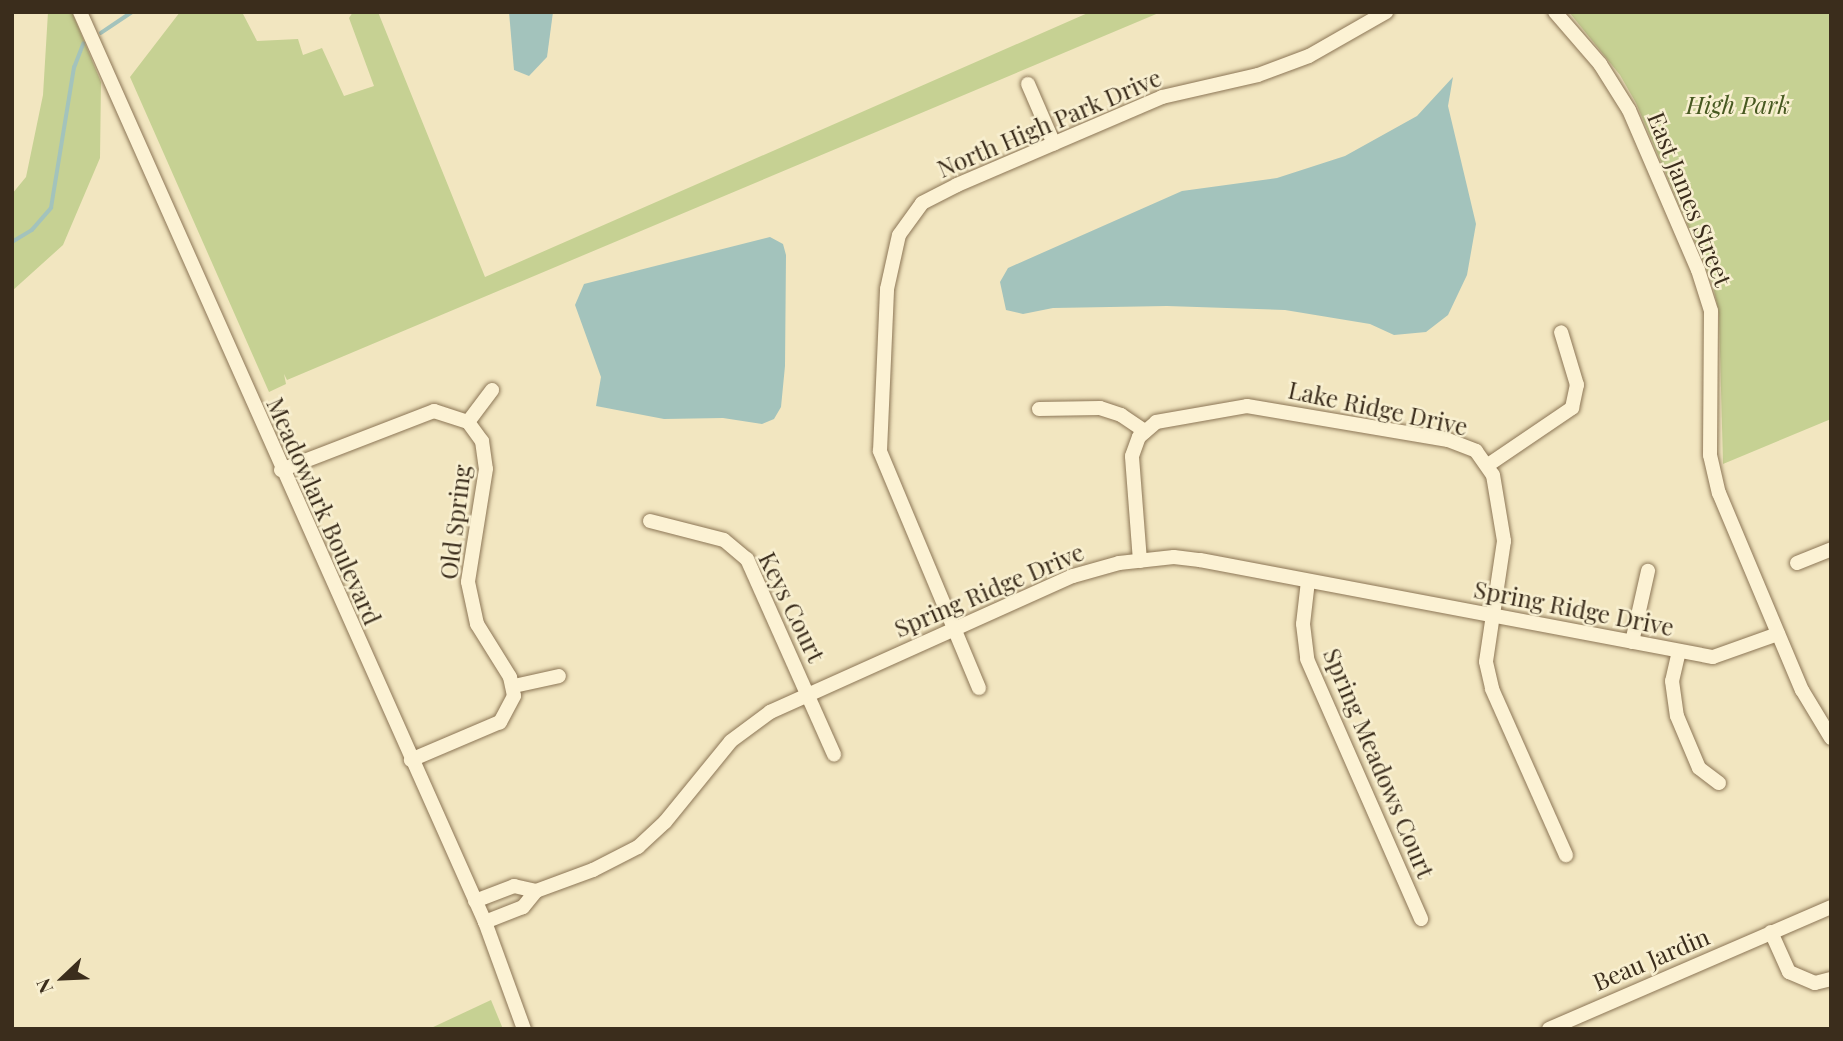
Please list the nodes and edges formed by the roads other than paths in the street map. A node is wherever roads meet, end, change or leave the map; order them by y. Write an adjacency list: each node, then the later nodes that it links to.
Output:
1 (80, 12): 12 (street, Meadowlark Boulevard)
2 (1386, 12): 5 (street, North High Park Drive)
3 (1555, 12): 21 (street, East James Street)
4 (1028, 84): 5 (street)
5 (1054, 144): 20 (street, North High Park Drive)
6 (1561, 332): 11 (street)
7 (492, 390): 9 (street)
8 (1039, 409): 10 (street)
9 (468, 422): 12 (street); 25 (street, Old Spring)
10 (1144, 431): 11 (street, Lake Ridge Drive); 15 (street)
11 (1488, 465): 19 (street, Lake Ridge Drive)
12 (281, 470): 30 (street, Meadowlark Boulevard)
13 (650, 521): 27 (street, Keys Court)
14 (1831, 549): 16 (street)
15 (1140, 561): 18 (street, Spring Ridge Drive); 20 (street, Spring Ridge Drive)
16 (1797, 563)
17 (1648, 570): 22 (street)
18 (1308, 581): 19 (street, Spring Ridge Drive); 36 (street, Spring Meadows Court)
19 (1489, 615): 22 (street, Spring Ridge Drive); 32 (street, Lake Ridge Drive)
20 (954, 629): 26 (street); 27 (street, Spring Ridge Drive)
21 (1778, 634): 23 (street, Spring Ridge Drive); 28 (street, East James Street)
22 (1632, 642): 23 (street, Spring Ridge Drive)
23 (1679, 651): 31 (street)
24 (559, 676): 25 (street)
25 (514, 686): 30 (street)
26 (979, 688)
27 (808, 694): 29 (street, Keys Court); 33 (street, Spring Ridge Drive)
28 (1831, 738)
29 (834, 754)
30 (411, 760): 34 (street, Meadowlark Boulevard)
31 (1719, 783)
32 (1566, 855)
33 (536, 891): 34 (street, Spring Ridge Drive); 37 (street, Spring Ridge Drive)
34 (475, 901): 37 (street, Meadowlark Boulevard)
35 (1831, 907): 38 (street, Beau Jardin)
36 (1421, 919)
37 (485, 922): 40 (street, Meadowlark Boulevard)
38 (1771, 932): 39 (street); 41 (street, Beau Jardin)
39 (1831, 979)
40 (524, 1029)
41 (1549, 1029)

